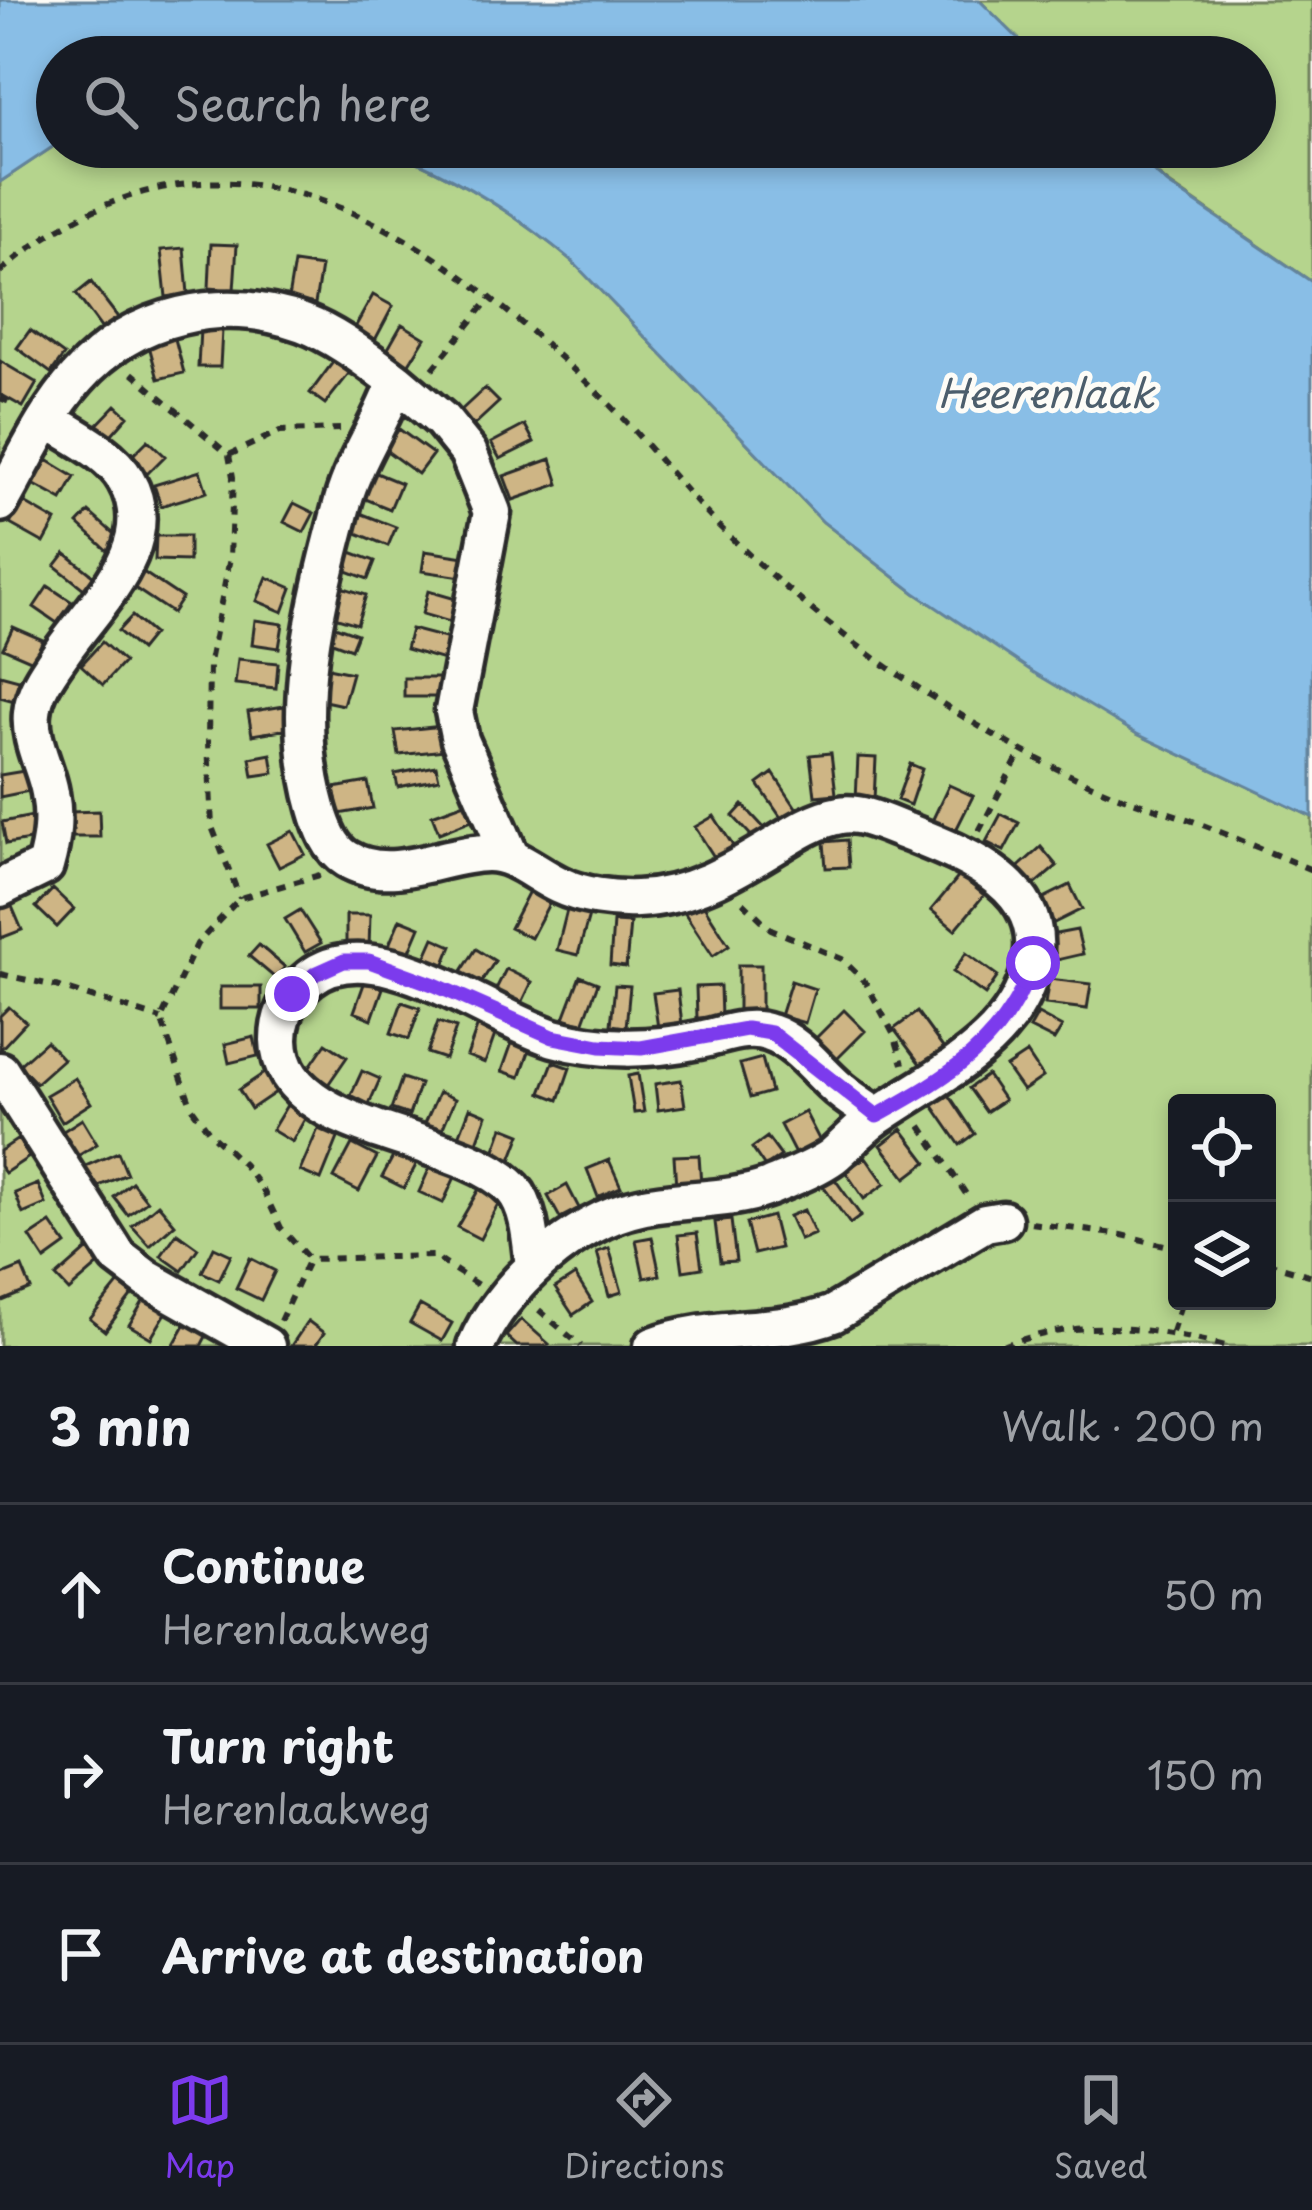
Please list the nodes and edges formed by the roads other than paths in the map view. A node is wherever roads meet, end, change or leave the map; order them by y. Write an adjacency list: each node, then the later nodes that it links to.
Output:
1 (396, 381): 2 (lane); 4 (lane); 4 (lane)
2 (47, 418): 3 (lane); 5 (lane)
3 (0, 503)
4 (511, 858): 7 (lane)
5 (0, 888)
6 (0, 1071): 10 (lane)
7 (898, 1104): 9 (lane); 9 (lane)
8 (1003, 1220): 12 (lane)
9 (516, 1286): 11 (lane)
10 (271, 1337)
11 (476, 1346)
12 (652, 1346)

